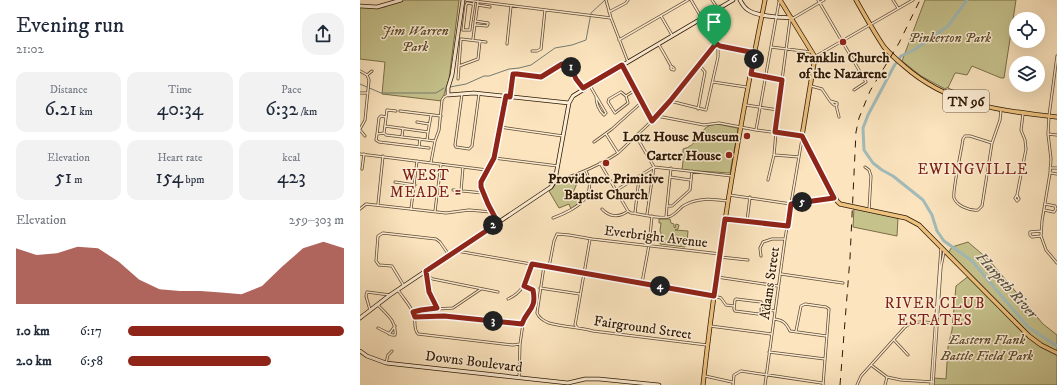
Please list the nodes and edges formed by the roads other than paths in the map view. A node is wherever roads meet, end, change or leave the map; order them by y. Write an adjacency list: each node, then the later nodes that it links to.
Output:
1 (401, 0): 22 (main road)
2 (463, 0): 78 (main road)
3 (466, 0): 18 (street)
4 (497, 0): 20 (street)
5 (606, 0): 28 (street)
6 (628, 0): 28 (street)
7 (690, 0): 30 (street); 33 (street)
8 (712, 0): 26 (street)
9 (733, 0): 26 (main road)
10 (740, 0): 29 (main road)
11 (765, 0): 29 (main road)
12 (780, 0): 31 (street); 34 (main road)
13 (824, 0): 17 (street)
14 (856, 0): 36 (main road, TN 96)
15 (893, 0): 25 (street)
16 (912, 0): 25 (street)
17 (819, 1): 34 (street); 42 (street)
18 (474, 2): 18 (street); 19 (street)
19 (478, 2): 20 (street); 21 (street)
20 (496, 4): 23 (street)
21 (478, 5): 24 (street); 35 (street)
22 (360, 6)
23 (511, 6): 27 (street); 45 (street)
24 (490, 7)
25 (898, 8): 36 (street)
26 (718, 9): 33 (main road)
27 (545, 10): 32 (street); 49 (street)
28 (609, 12): 32 (street)
29 (762, 14): 31 (main road); 50 (main road)
30 (661, 16): 38 (street); 40 (street)
31 (777, 17): 34 (main road); 47 (street)
32 (610, 18): 40 (street)
33 (702, 18): 38 (main road); 46 (street)
34 (792, 18): 48 (street); 52 (main road)
35 (475, 21): 37 (street); 37 (street)
36 (870, 24): 42 (street); 87 (main road, TN 96)
37 (475, 25): 39 (street)
38 (672, 36): 44 (main road)
39 (473, 40): 41 (street); 57 (street)
40 (619, 40): 54 (street)
41 (480, 41): 43 (street); 57 (street)
42 (842, 41): 51 (street); 73 (street)
43 (486, 42)
44 (658, 43): 54 (main road); 58 (street)
45 (507, 44)
46 (717, 44): 50 (street); 56 (street); 66 (street)
47 (771, 47): 48 (street); 63 (street)
48 (786, 49): 52 (street); 65 (street)
49 (532, 51)
50 (755, 53): 61 (main road)
51 (819, 54): 52 (street); 52 (street)
52 (814, 55): 68 (main road)
53 (1057, 58): 99 (street)
54 (628, 62): 55 (main road)
55 (622, 65): 67 (main road); 72 (street)
56 (700, 65): 83 (street); 90 (street)
57 (459, 66): 64 (street)
58 (671, 66)
59 (360, 71): 62 (street)
60 (372, 71): 62 (street)
61 (751, 74): 63 (street); 70 (main road)
62 (367, 75): 76 (street)
63 (765, 76): 65 (street); 89 (street)
64 (458, 79)
65 (782, 80): 92 (street)
66 (713, 82): 70 (street); 90 (street)
67 (589, 85): 69 (main road); 81 (street)
68 (811, 86): 102 (street); 122 (main road)
69 (583, 88): 79 (street); 80 (main road)
70 (748, 88): 88 (main road)
71 (947, 89): 87 (street)
72 (635, 90): 82 (street); 85 (street)
73 (854, 90)
74 (360, 93): 76 (street)
75 (462, 93): 77 (main road); 77 (street); 78 (main road)
76 (368, 94): 110 (street)
77 (479, 94): 79 (main road)
78 (448, 95): 97 (street)
79 (508, 96): 84 (main road); 109 (street)
80 (573, 96): 84 (main road); 86 (main road)
81 (596, 96): 81 (street)
82 (626, 96): 82 (street)
83 (670, 101): 90 (street); 98 (street)
84 (560, 102): 86 (main road)
85 (642, 102): 103 (street); 116 (street)
86 (569, 103): 120 (main road)
87 (976, 104): 91 (main road, TN 96)
88 (745, 105): 89 (street); 107 (main road)
89 (759, 107): 92 (street); 111 (street)
90 (698, 109)
91 (1001, 109): 95 (main road, TN 96); 128 (street)
92 (778, 110): 114 (street)
93 (396, 111): 100 (street)
94 (400, 111): 96 (street)
95 (1023, 112): 99 (main road, TN 96); 170 (street)
96 (431, 115): 97 (street); 105 (street)
97 (441, 116): 126 (street)
98 (658, 116): 103 (street); 107 (street)
99 (1049, 116): 101 (main road, TN 96); 117 (street)
100 (386, 117): 106 (street); 115 (street)
101 (1057, 117)
102 (839, 118)
103 (652, 121): 121 (street)
104 (417, 122): 105 (street)
105 (430, 124): 113 (street)
106 (385, 126): 108 (street); 112 (street)
107 (741, 127): 111 (street); 157 (main road)
108 (403, 128): 113 (street); 123 (street)
109 (500, 128): 120 (street); 137 (street)
110 (360, 130): 119 (street)
111 (756, 130): 114 (street)
112 (384, 132): 115 (street); 123 (street)
113 (428, 132): 125 (street)
114 (775, 132): 122 (street); 134 (street)
115 (377, 134): 129 (street)
116 (606, 134): 127 (street); 131 (street)
117 (1048, 134): 118 (street); 147 (street)
118 (1057, 135)
119 (364, 136)
120 (563, 136): 143 (main road)
121 (636, 136): 131 (street); 144 (street)
122 (802, 136): 136 (street, Adams Street); 172 (main road)
123 (402, 137): 124 (street)
124 (420, 139): 125 (street); 129 (street)
125 (427, 140): 126 (street)
126 (435, 141): 139 (street)
127 (594, 142)
128 (992, 143): 128 (street)
129 (419, 147): 130 (street)
130 (429, 148)
131 (618, 153): 140 (street)
132 (360, 154): 133 (street)
133 (364, 154): 135 (street); 149 (street)
134 (774, 154): 136 (street); 161 (street)
135 (383, 156): 138 (street); 174 (street)
136 (799, 157): 175 (street, Adams Street)
137 (494, 158): 143 (street); 150 (street)
138 (417, 160): 139 (street); 164 (street)
139 (431, 162): 141 (street)
140 (600, 163): 151 (street); 167 (street)
141 (441, 164): 142 (street); 183 (street)
142 (463, 166): 150 (street); 166 (street)
143 (558, 166): 155 (main road)
144 (654, 167): 146 (street); 156 (street); 187 (street)
145 (865, 167): 181 (street)
146 (671, 168): 152 (street); 158 (street)
147 (1050, 168): 148 (street); 153 (street)
148 (1057, 168)
149 (362, 169)
150 (488, 170): 168 (street)
151 (586, 170): 159 (street); 190 (street)
152 (692, 172): 157 (street); 160 (street)
153 (1050, 173): 154 (street); 176 (street)
154 (1057, 174)
155 (556, 175): 159 (street); 163 (main road)
156 (640, 176): 167 (street); 186 (street)
157 (732, 176): 169 (main road)
158 (670, 178): 160 (street); 177 (street)
159 (563, 179): 163 (street)
160 (691, 180): 177 (street)
161 (768, 180)
162 (395, 182): 164 (street)
163 (554, 182): 193 (main road)
164 (415, 185): 178 (street)
165 (453, 190): 166 (street)
166 (461, 191): 168 (street)
167 (615, 191): 184 (street)
168 (483, 193): 185 (street)
169 (729, 195): 171 (street); 173 (main road)
170 (1017, 195)
171 (750, 197): 175 (street); 192 (street)
172 (834, 198): 175 (street); 181 (main road)
173 (728, 201): 189 (street); 191 (main road)
174 (378, 204): 178 (street); 180 (street)
175 (791, 204): 194 (street, Adams Street)
176 (1045, 204): 182 (street); 182 (street)
177 (667, 206): 189 (street)
178 (411, 208): 183 (street)
179 (602, 208): 184 (street)
180 (360, 209)
181 (869, 210): 200 (main road)
182 (1044, 210): 195 (street)
183 (435, 211): 185 (street)
184 (628, 211): 186 (street)
185 (492, 212): 193 (street)
186 (635, 213): 187 (street)
187 (647, 215): 188 (street)
188 (652, 216): 189 (street); 199 (street)
189 (666, 217)
190 (553, 218)
191 (725, 219): 192 (street); 204 (main road)
192 (747, 221): 194 (street)
193 (498, 223): 201 (main road)
194 (788, 226): 198 (street, Adams Street)
195 (1041, 231): 196 (street); 196 (street)
196 (1041, 236): 207 (street)
197 (590, 238): 199 (street, Everbright Avenue); 210 (street, Everbright Avenue); 212 (street)
198 (785, 239): 205 (street); 213 (street, Adams Street)
199 (649, 245): 204 (street, Everbright Avenue); 216 (street)
200 (941, 246): 202 (main road); 239 (street)
201 (456, 250): 203 (main road); 208 (street)
202 (945, 250): 239 (street); 255 (main road)
203 (449, 255): 211 (main road); 218 (street)
204 (720, 256): 206 (street, Everbright Avenue); 215 (main road)
205 (761, 256)
206 (748, 260)
207 (1057, 263)
208 (532, 264): 209 (street); 219 (street)
209 (544, 266): 210 (street); 221 (street)
210 (549, 267): 212 (street)
211 (426, 271): 214 (street); 218 (main road)
212 (584, 273): 216 (street); 225 (street)
213 (780, 274): 217 (street); 220 (street, Adams Street)
214 (427, 276): 222 (street); 231 (street)
215 (716, 277): 220 (street); 227 (main road)
216 (642, 283): 227 (street)
217 (843, 283)
218 (404, 286): 223 (main road)
219 (524, 286): 228 (street); 240 (street)
220 (778, 286): 234 (street, Adams Street)
221 (540, 288): 225 (street); 243 (street, Fairground Street)
222 (482, 289): 224 (street); 231 (street)
223 (398, 290): 226 (main road); 235 (street)
224 (498, 292)
225 (579, 294): 243 (street)
226 (390, 295): 229 (main road); 233 (street)
227 (714, 296): 230 (street); 242 (main road)
228 (508, 299)
229 (378, 304): 233 (main road); 241 (street)
230 (734, 306): 232 (street); 232 (street)
231 (437, 308): 235 (street)
232 (761, 309): 234 (street)
233 (370, 310): 237 (main road)
234 (775, 311): 238 (street, Adams Street)
235 (413, 312): 236 (street)
236 (415, 317): 240 (street); 250 (street)
237 (360, 318)
238 (774, 319): 245 (street); 247 (street, Adams Street)
239 (936, 323): 249 (street); 267 (street)
240 (522, 324): 250 (street)
241 (395, 326): 246 (street); 246 (street)
242 (710, 326): 247 (street); 251 (main road)
243 (577, 327): 251 (street, Fairground Street)
244 (378, 328): 246 (street)
245 (796, 331): 248 (street); 248 (street)
246 (389, 334)
247 (771, 334): 254 (street, Adams Street)
248 (826, 336): 257 (street)
249 (894, 340): 256 (street); 259 (street)
250 (520, 344): 263 (street)
251 (708, 345): 261 (main road)
252 (360, 351): 258 (main road, Downs Boulevard)
253 (392, 351): 258 (street)
254 (769, 352): 257 (street); 260 (street, Adams Street)
255 (1057, 353)
256 (908, 355)
257 (825, 360): 266 (street)
258 (386, 363): 263 (main road, Downs Boulevard)
259 (871, 365): 262 (street); 271 (street)
260 (766, 375): 265 (street); 266 (street); 270 (street, Adams Street)
261 (704, 376): 265 (street); 269 (main road)
262 (887, 377): 264 (street); 272 (street)
263 (519, 378): 268 (main road, Downs Boulevard)
264 (908, 380): 267 (street); 273 (street)
265 (732, 384)
266 (823, 384)
267 (932, 384)
268 (659, 385)
269 (703, 385)
270 (765, 385)
271 (857, 385)
272 (885, 385)
273 (907, 385)

